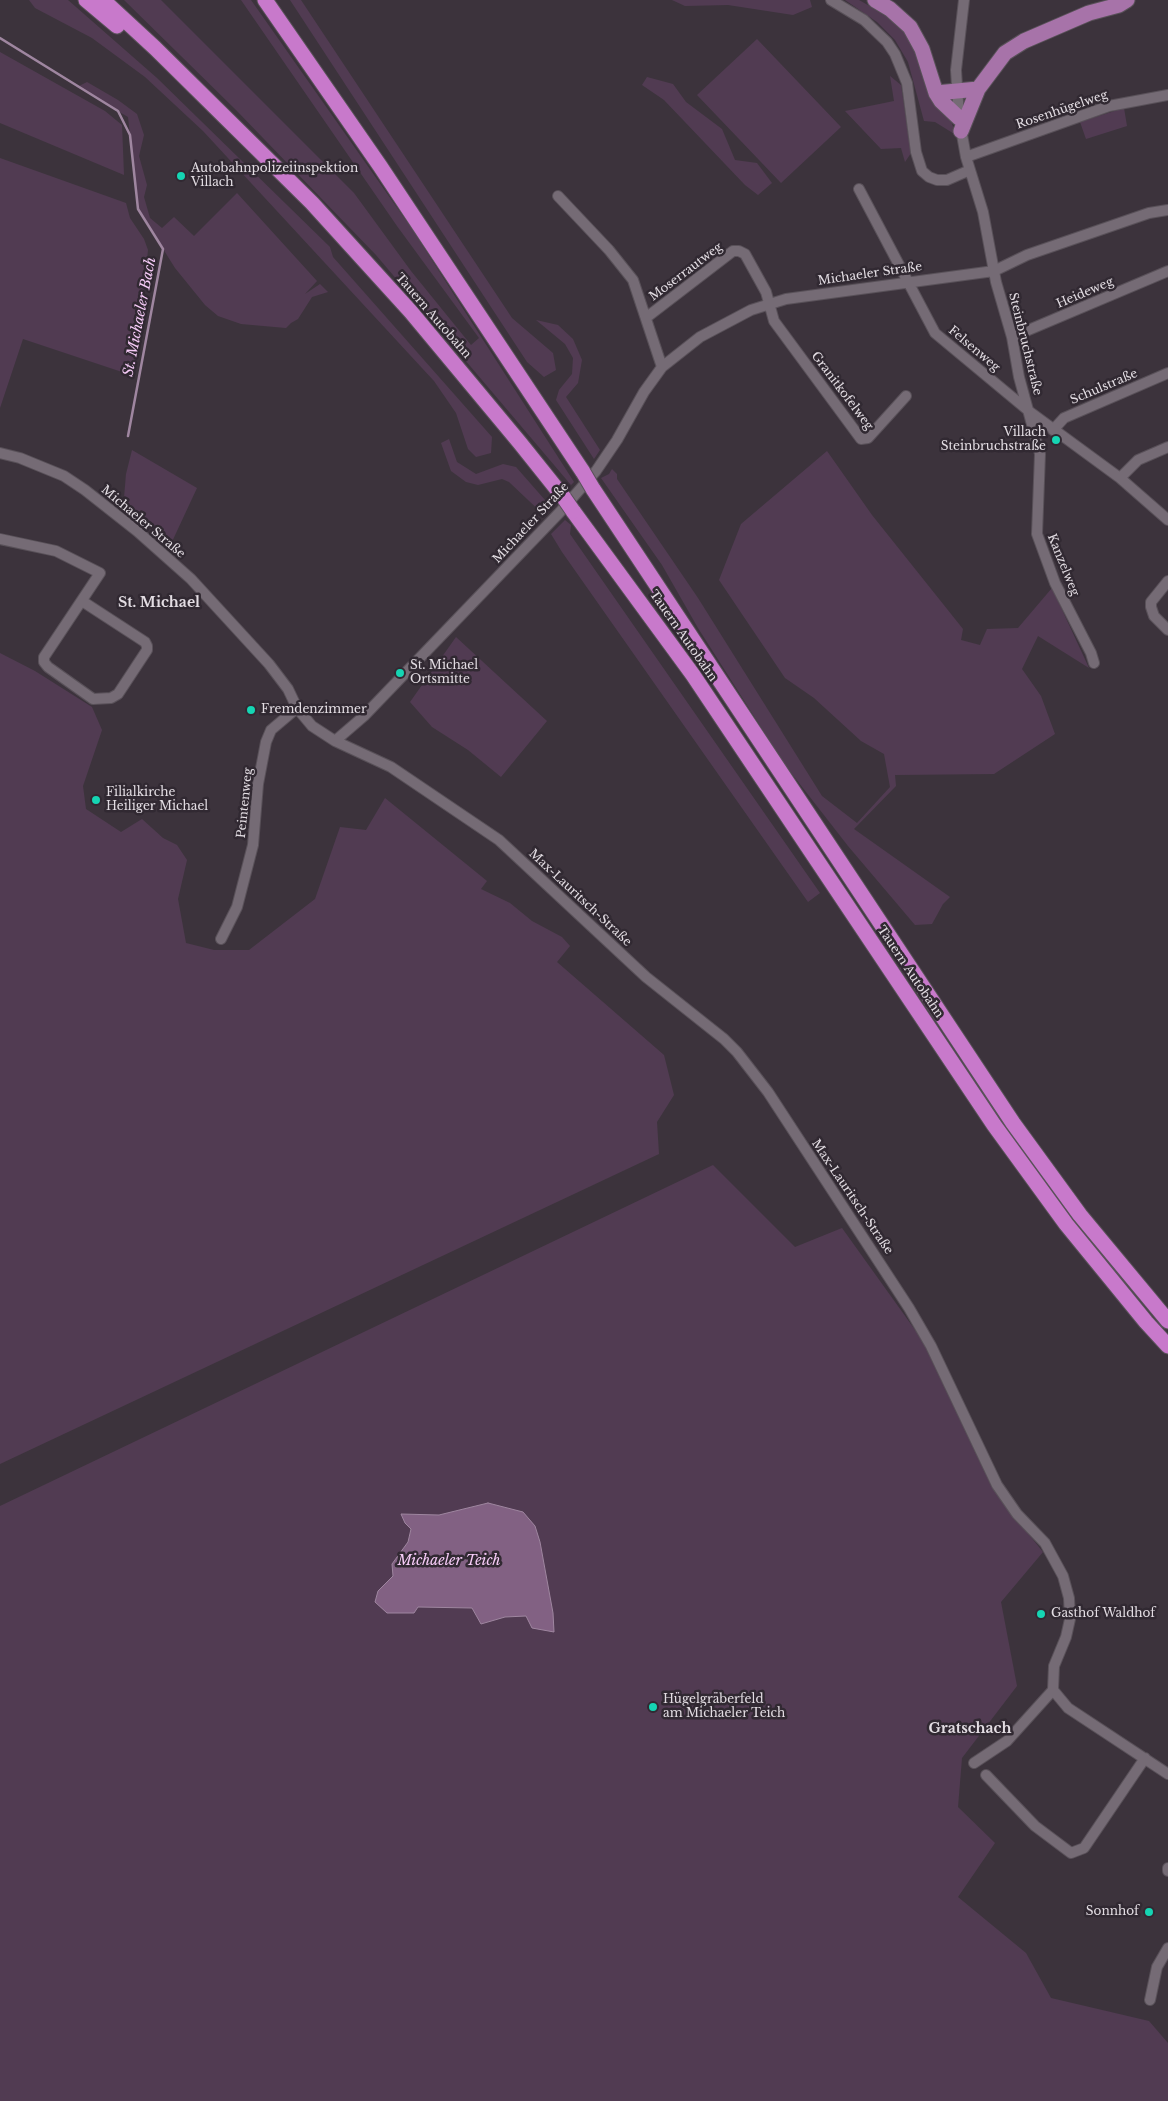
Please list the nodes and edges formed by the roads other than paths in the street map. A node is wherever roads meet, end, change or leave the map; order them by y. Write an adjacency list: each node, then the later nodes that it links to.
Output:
1 (86, 0): 9 (highway)
2 (103, 0): 9 (highway, Tauern Autobahn)
3 (266, 0): 10 (highway, Tauern Autobahn)
4 (278, 0): 10 (highway)
5 (831, 0): 17 (street)
6 (875, 0): 13 (main road)
7 (964, 0): 12 (street, Steinbruchstraße)
8 (1127, 0): 11 (main road)
9 (155, 48): 45 (highway, Tauern Autobahn, bridge)
10 (309, 61): 44 (highway, Tauern Autobahn, bridge)
11 (978, 89): 12 (main road); 15 (main road)
12 (956, 90): 13 (main road); 15 (street, Steinbruchstraße)
13 (936, 92): 15 (main road)
14 (1168, 96): 16 (street, Rosenhügelweg)
15 (960, 124): 16 (street, Steinbruchstraße)
16 (966, 157): 17 (street, Steinbruchstraße)
17 (970, 170): 21 (street, Steinbruchstraße)
18 (859, 189): 23 (street, Felsenweg)
19 (558, 196): 25 (street, Moserrautweg)
20 (1168, 210): 21 (street, Michaeler Straße)
21 (994, 270): 23 (street, Michaeler Straße); 26 (street, Steinbruchstraße)
22 (1168, 271): 26 (street, Heideweg)
23 (907, 282): 24 (street, Michaeler Straße); 30 (street, Felsenweg)
24 (769, 304): 25 (street, Moserrautweg); 27 (street, Michaeler Straße); 29 (street, Granitkofelweg)
25 (647, 317): 27 (street, Moserrautweg)
26 (1012, 337): 30 (street, Steinbruchstraße)
27 (662, 367): 42 (street, Michaeler Straße)
28 (1168, 373): 31 (street, Schulstraße)
29 (906, 396)
30 (1030, 412): 31 (street, Steinbruchstraße); 40 (street, Kanzelweg)
31 (1053, 430): 34 (street, Steinbruchstraße)
32 (1168, 447): 34 (street)
33 (0, 453): 41 (street, Michaeler Straße)
34 (1120, 478): 35 (street, Steinbruchstraße)
35 (1168, 520)
36 (0, 539): 38 (street)
37 (1168, 581): 39 (street)
38 (82, 601): 38 (street)
39 (1168, 630)
40 (1094, 663)
41 (297, 708): 42 (street, Michaeler Straße); 43 (street, Peintenweg)
42 (335, 740): 46 (street, Max-Lauritsch-Straße)
43 (221, 939)
44 (1168, 1321)
45 (1168, 1346)
46 (1053, 1690): 47 (street); 48 (street)
47 (1145, 1758): 49 (street); 50 (street)
48 (974, 1763)
49 (1168, 1774)
50 (986, 1775)
51 (1168, 1948): 52 (street)
52 (1150, 2000)

